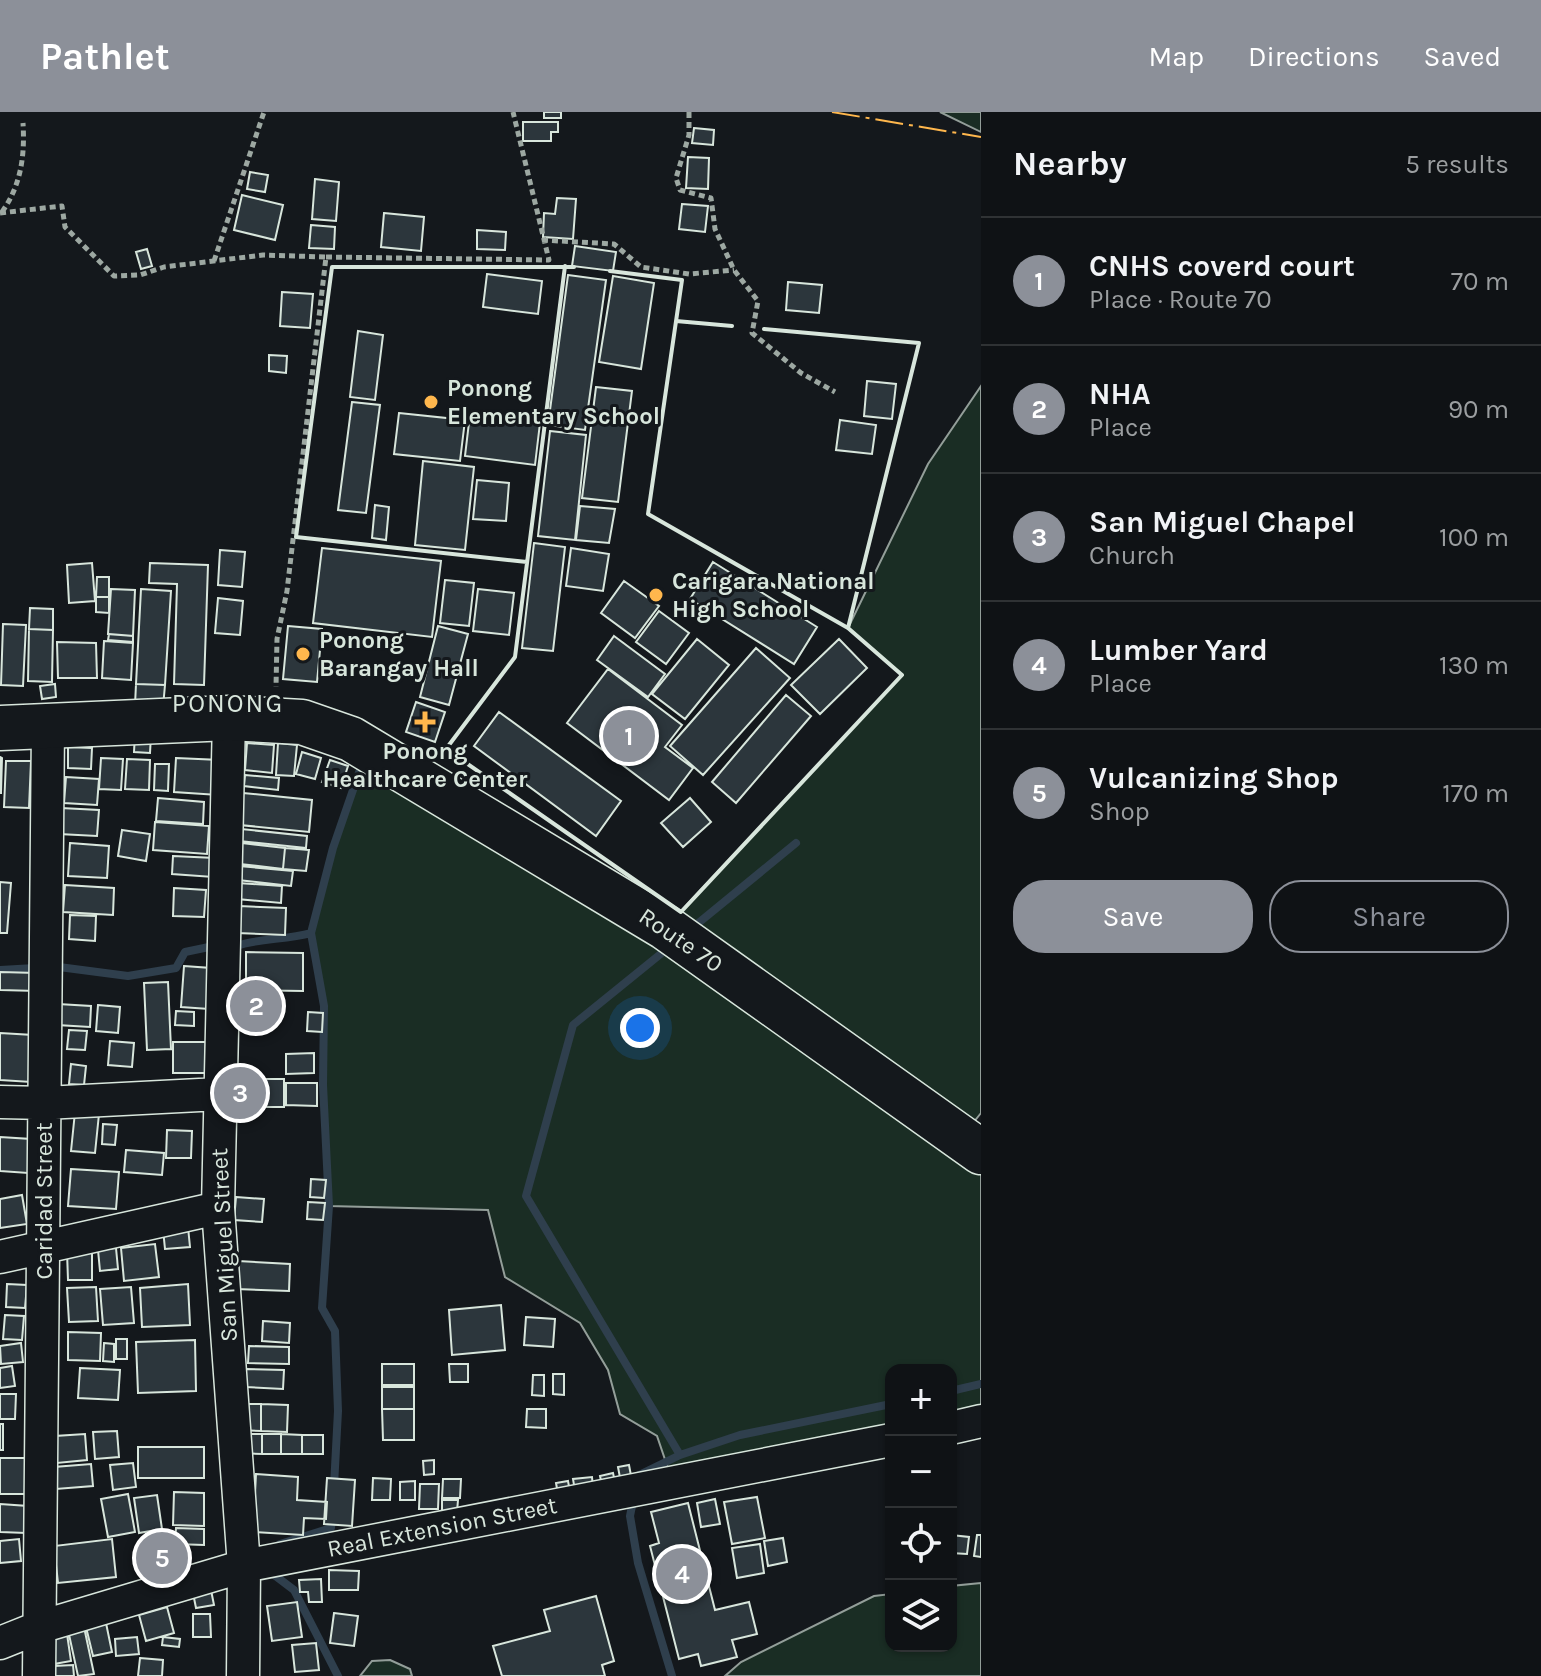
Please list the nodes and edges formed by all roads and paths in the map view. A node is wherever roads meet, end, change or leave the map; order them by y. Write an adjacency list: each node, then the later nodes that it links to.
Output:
1 (264, 112): 8 (path)
2 (513, 112): 6 (path)
3 (689, 112): 9 (path)
4 (23, 123): 5 (path)
5 (0, 213): 8 (path)
6 (542, 240): 7 (path); 9 (path)
7 (326, 257): 8 (path); 12 (path)
8 (214, 261)
9 (734, 270): 10 (path)
10 (835, 392)
11 (229, 718): 12 (highway, Route 70); 13 (highway, Route 70); 15 (street, San Miguel Street)
12 (273, 720): 18 (highway, Route 70)
13 (48, 727): 14 (highway, Route 70); 17 (street, Caridad Street)
14 (0, 728)
15 (219, 1094): 17 (street); 19 (street, San Miguel Street)
16 (0, 1102): 17 (street)
17 (45, 1103): 20 (street, Caridad Street)
18 (981, 1152)
19 (218, 1208): 20 (street); 25 (street, San Miguel Street)
20 (44, 1246): 21 (street); 26 (street, Caridad Street)
21 (0, 1257)
22 (981, 1421): 23 (street)
23 (957, 1427)
24 (885, 1441): 25 (street, Real Extension Street)
25 (244, 1566): 26 (street, Real Extension Street); 29 (street, San Miguel Street)
26 (40, 1627): 27 (street, Real Extension Street); 28 (street, Caridad Street)
27 (0, 1643)
28 (39, 1676)
29 (243, 1676)

